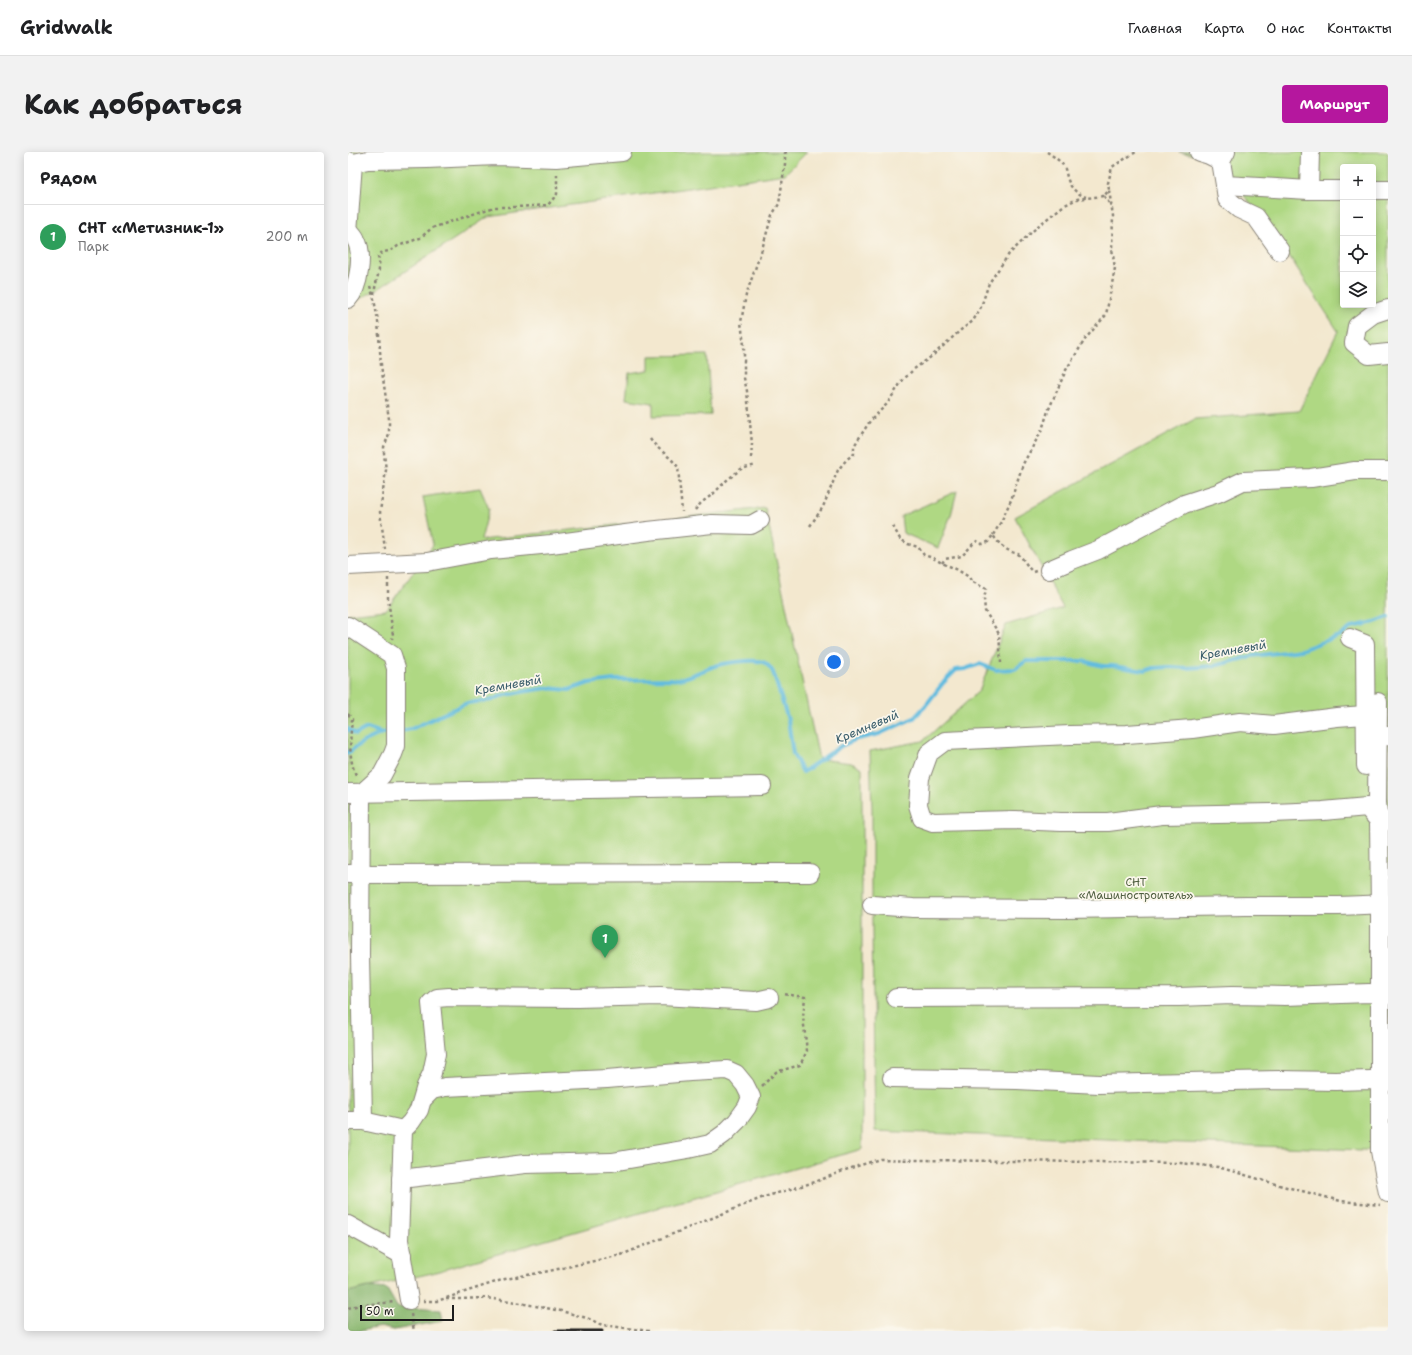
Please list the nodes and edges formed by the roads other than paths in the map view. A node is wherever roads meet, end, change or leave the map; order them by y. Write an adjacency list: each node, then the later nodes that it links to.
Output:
1 (622, 152): 5 (lane)
2 (1199, 152): 4 (lane)
3 (1310, 152): 7 (lane)
4 (1223, 157): 6 (lane)
5 (351, 162): 11 (lane)
6 (1225, 184): 7 (lane); 12 (lane)
7 (1309, 190): 8 (lane)
8 (1340, 190)
9 (1376, 190): 10 (lane)
10 (1388, 190)
11 (348, 231): 13 (lane)
12 (1280, 251)
13 (348, 299)
14 (1388, 308): 15 (lane)
15 (1388, 353)
16 (1388, 471): 19 (lane)
17 (760, 520): 18 (lane)
18 (348, 566)
19 (1049, 570)
20 (350, 629): 26 (lane)
21 (1350, 638): 23 (lane)
22 (1378, 702): 24 (lane)
23 (1365, 715): 24 (lane); 27 (lane); 27 (lane)
24 (1383, 737): 28 (lane)
25 (762, 786): 26 (lane)
26 (354, 794): 30 (lane)
27 (1367, 807): 28 (lane); 31 (lane)
28 (1383, 821): 31 (lane)
29 (810, 873): 30 (lane)
30 (354, 874): 34 (lane)
31 (1379, 904): 32 (lane); 33 (lane)
32 (872, 905)
33 (1379, 994): 36 (lane); 38 (lane)
34 (354, 998): 40 (lane)
35 (769, 998): 39 (lane)
36 (896, 998)
37 (892, 1078): 38 (lane)
38 (1379, 1081): 43 (lane)
39 (424, 1098): 41 (lane); 42 (lane)
40 (355, 1121): 41 (lane)
41 (403, 1130): 42 (lane)
42 (401, 1179): 45 (lane)
43 (1384, 1199)
44 (353, 1232): 45 (lane)
45 (402, 1255): 46 (lane)
46 (409, 1300)

